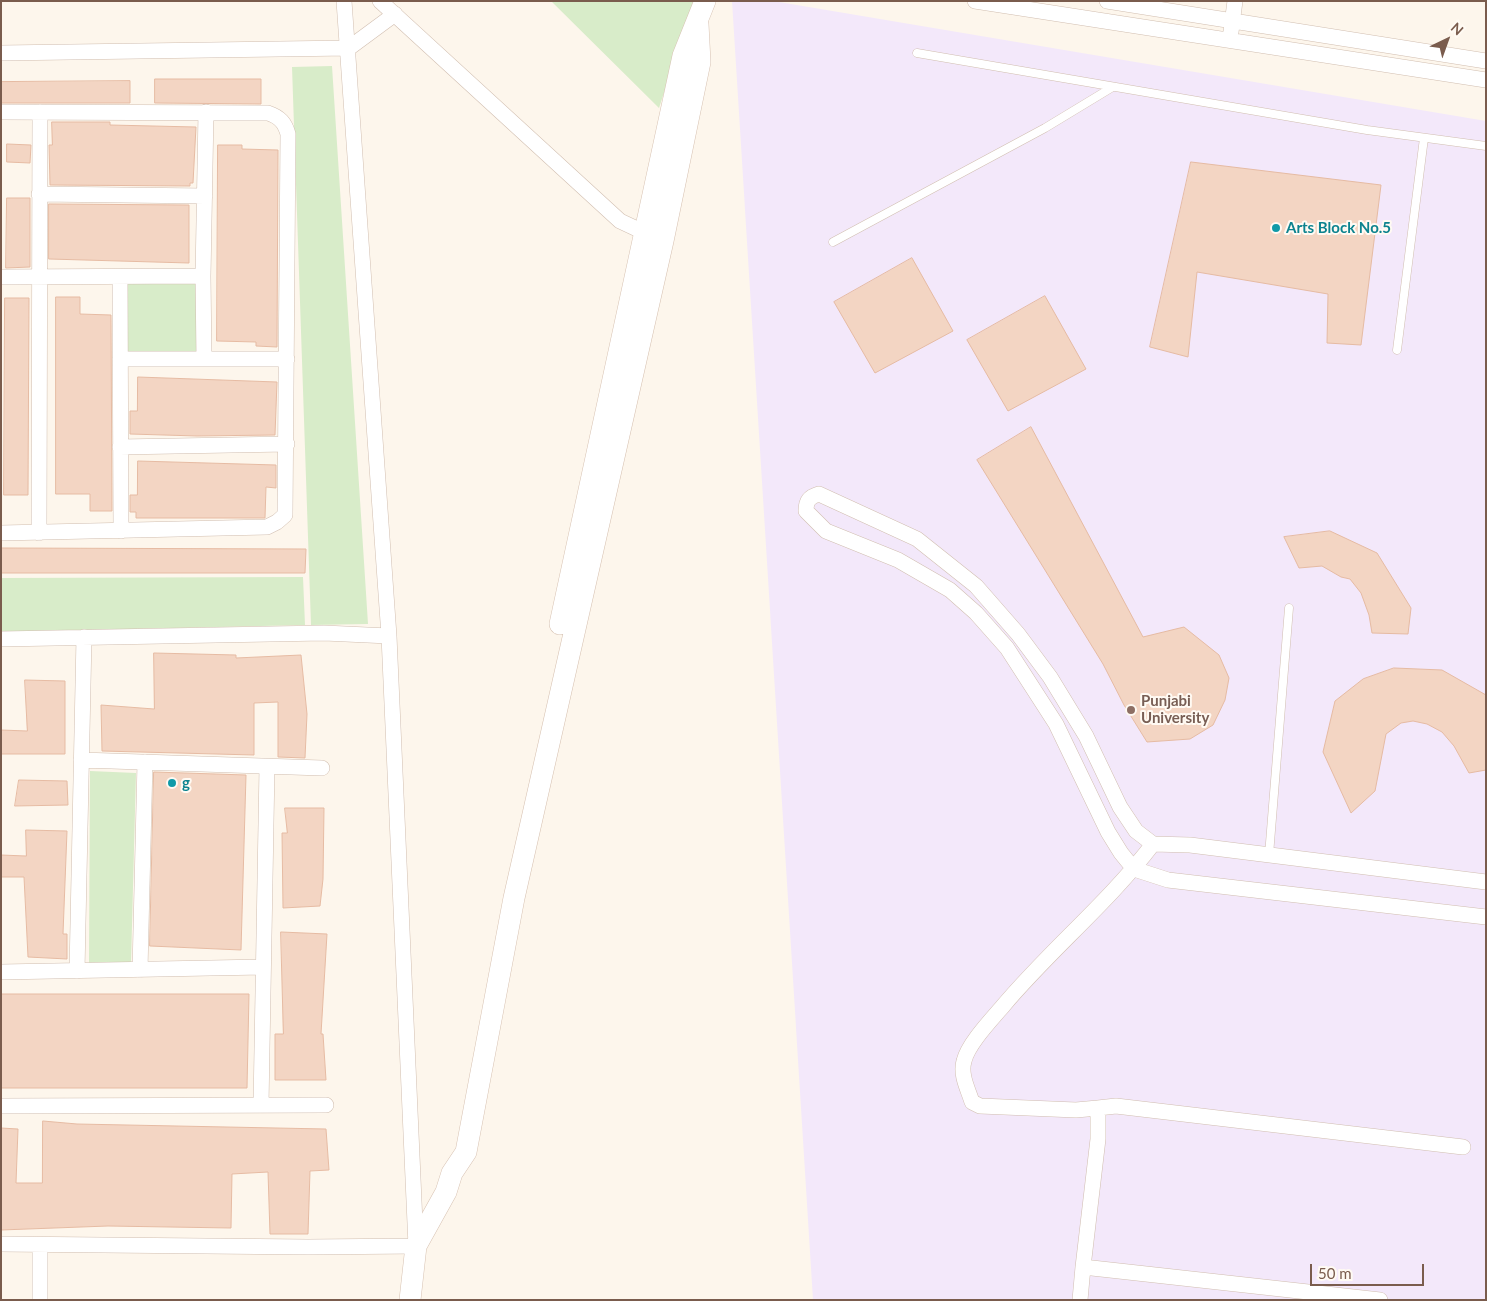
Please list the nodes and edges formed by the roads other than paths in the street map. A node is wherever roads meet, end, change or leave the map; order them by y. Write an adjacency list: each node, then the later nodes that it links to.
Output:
1 (344, 1): 10 (street)
2 (380, 1): 7 (street)
3 (706, 1): 23 (street)
4 (975, 1): 9 (street)
5 (1107, 1): 8 (street)
6 (1236, 1): 8 (street)
7 (395, 14): 10 (street); 23 (street)
8 (1232, 22): 9 (street); 13 (street)
9 (1230, 40): 14 (street)
10 (349, 48): 11 (street); 39 (street)
11 (1, 53)
12 (917, 53): 15 (lane)
13 (1486, 60)
14 (1486, 80)
15 (1112, 88): 19 (lane); 24 (lane)
16 (1, 112): 17 (street)
17 (40, 112): 18 (street); 21 (street)
18 (206, 112): 22 (street); 32 (street)
19 (1424, 138): 20 (lane); 29 (lane)
20 (1486, 146)
21 (39, 194): 22 (street); 28 (street)
22 (205, 196): 26 (street)
23 (655, 237): 62 (street)
24 (833, 242)
25 (120, 276): 26 (street); 28 (street); 30 (street)
26 (203, 276): 31 (street)
27 (1, 277): 28 (street)
28 (38, 277): 37 (street)
29 (1397, 350)
30 (120, 359): 31 (street); 34 (street)
31 (204, 359): 32 (street)
32 (287, 359): 33 (street)
33 (287, 444): 34 (street); 35 (street)
34 (120, 447): 35 (street)
35 (121, 531): 37 (street)
36 (1, 533): 37 (street)
37 (39, 533)
38 (1289, 608): 47 (lane)
39 (389, 636): 40 (street); 62 (street)
40 (84, 637): 41 (street); 42 (street)
41 (1, 639)
42 (82, 760): 43 (street); 53 (street)
43 (145, 762): 44 (street); 52 (street)
44 (267, 767): 45 (street); 51 (street)
45 (322, 768)
46 (1152, 844): 47 (street); 48 (street); 48 (street)
47 (1269, 856): 49 (street)
48 (1134, 869): 50 (street); 58 (street)
49 (1486, 882)
50 (1486, 918)
51 (263, 968): 52 (street); 55 (street)
52 (140, 970): 53 (street)
53 (77, 971): 54 (street)
54 (1, 972)
55 (261, 1105): 56 (street); 57 (street)
56 (326, 1105)
57 (1, 1106)
58 (1098, 1108): 59 (street); 63 (street)
59 (1463, 1147)
60 (1, 1244): 61 (street)
61 (40, 1246): 62 (street); 65 (street)
62 (416, 1246): 66 (street)
63 (1082, 1267): 64 (street); 67 (street)
64 (1344, 1297): 68 (street)
65 (40, 1300)
66 (410, 1300)
67 (1080, 1300)
68 (1380, 1300)

